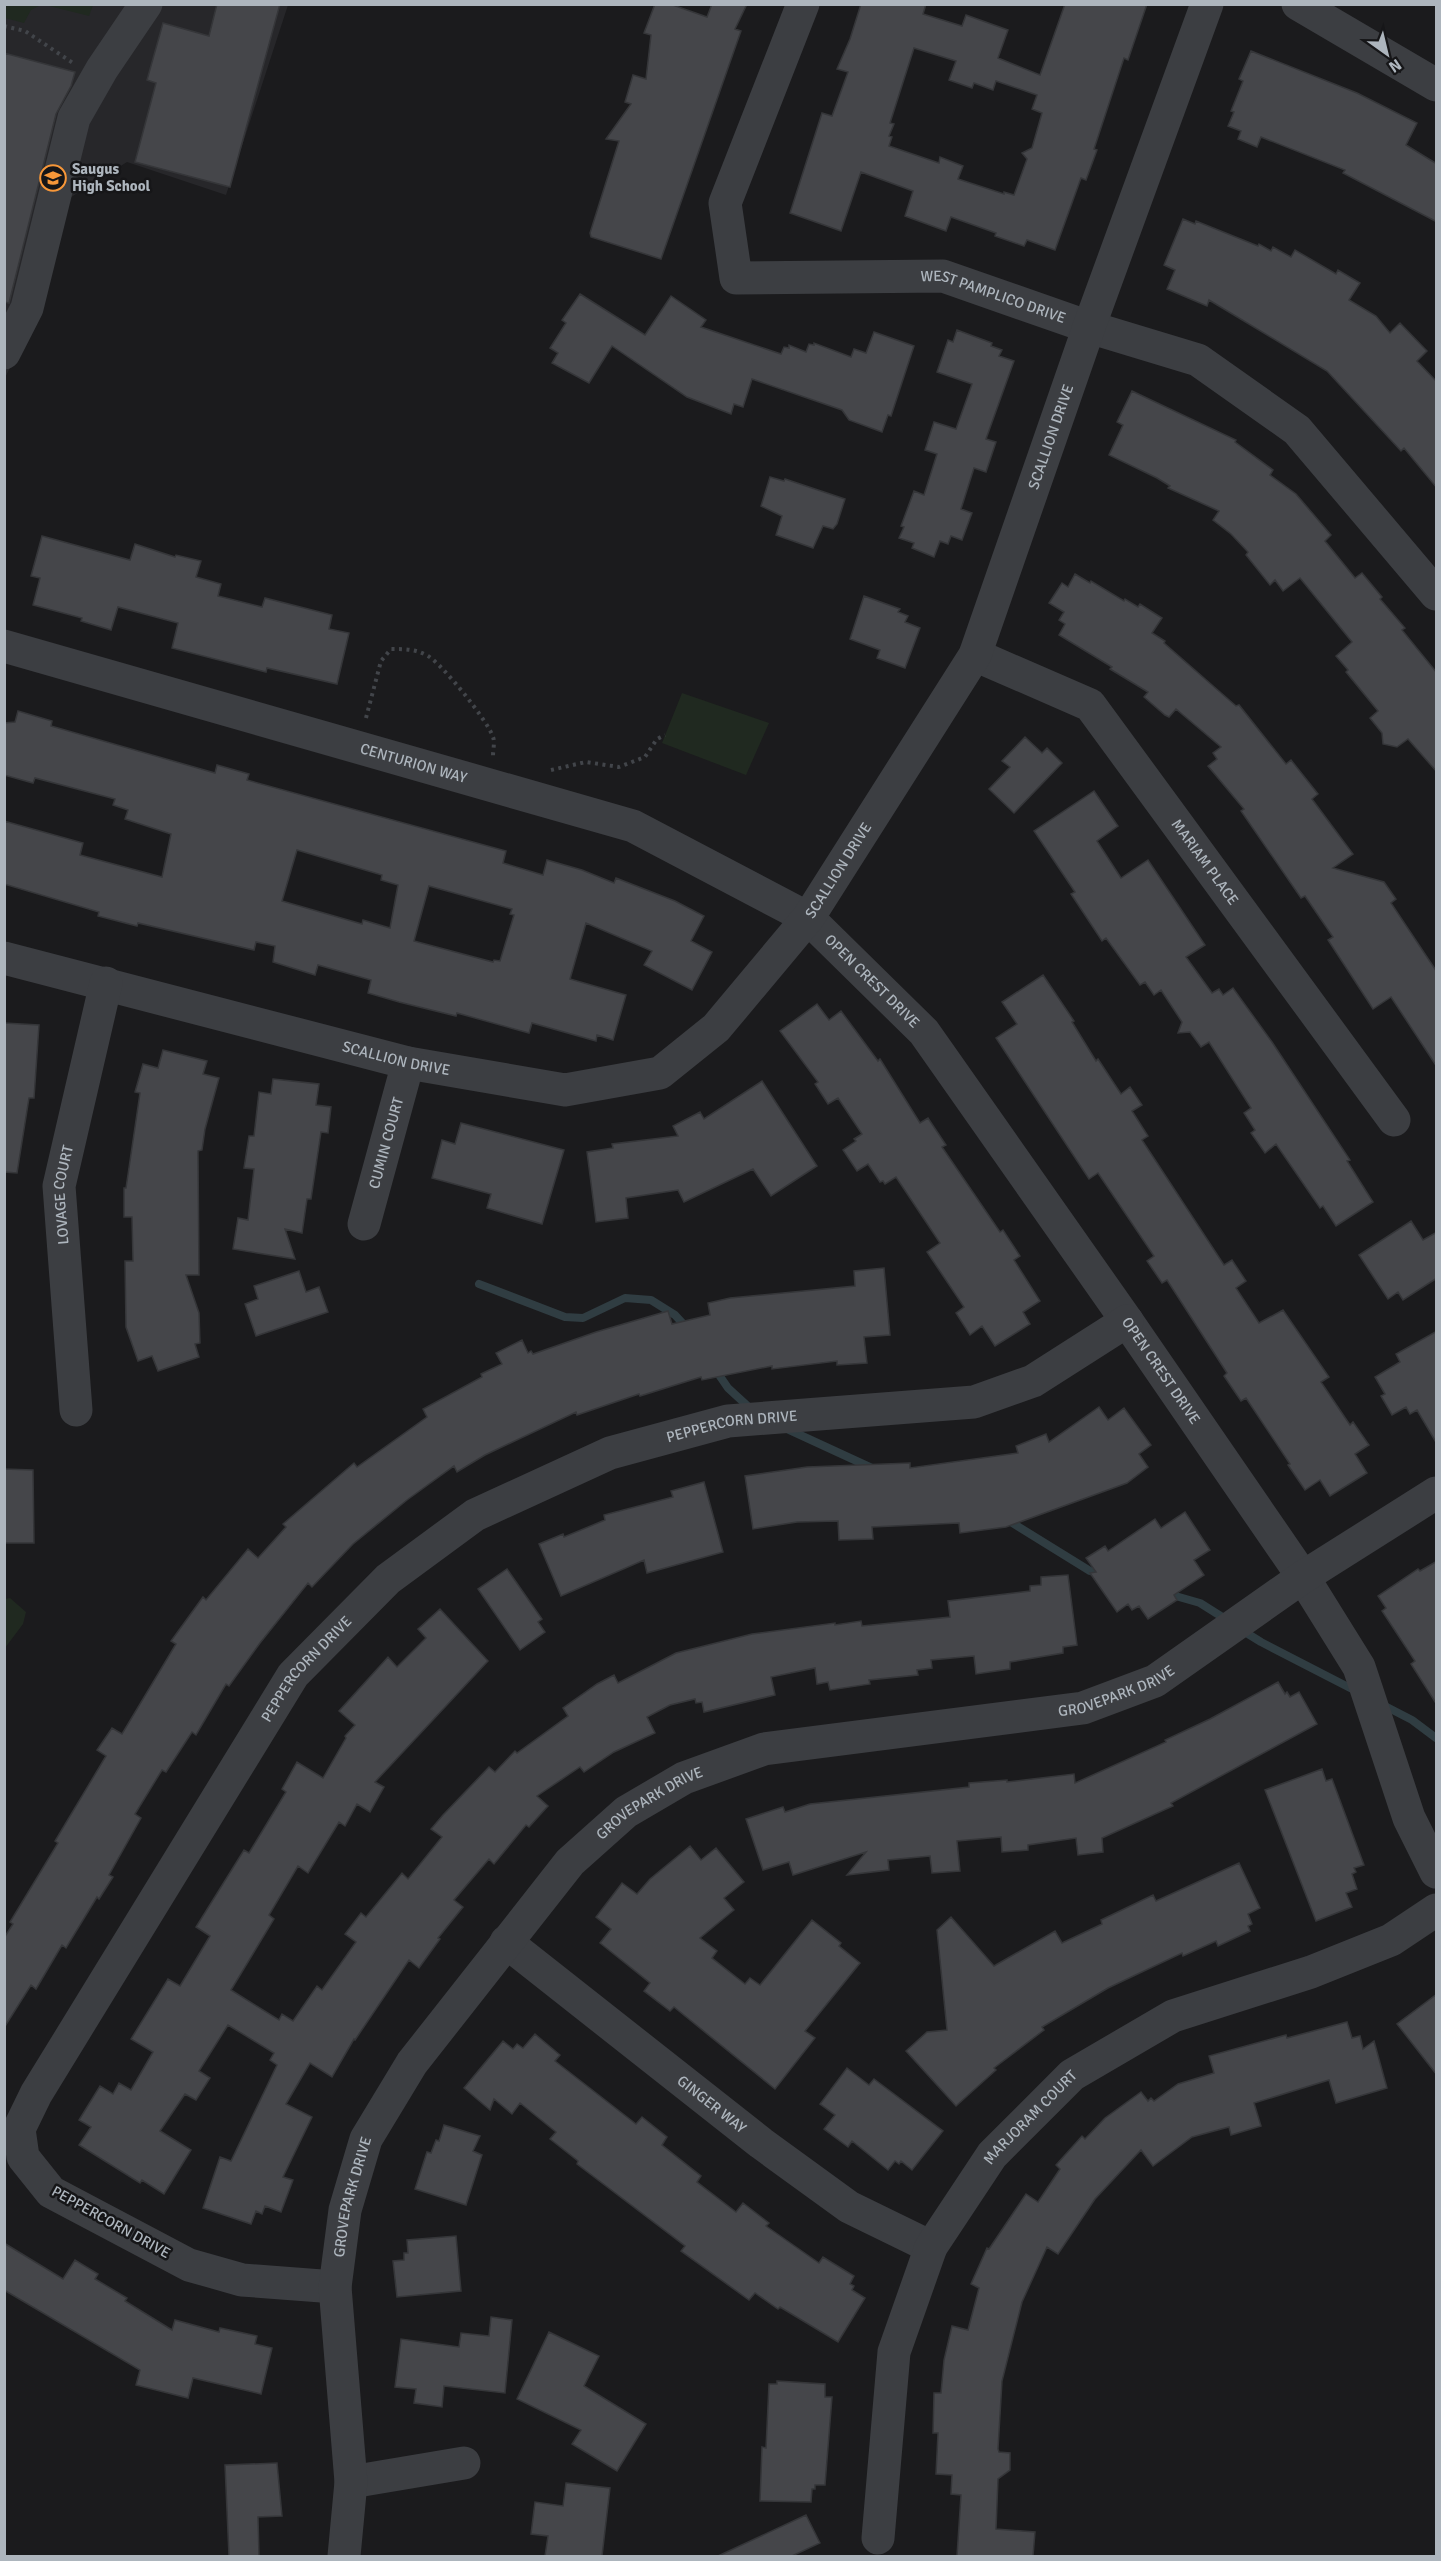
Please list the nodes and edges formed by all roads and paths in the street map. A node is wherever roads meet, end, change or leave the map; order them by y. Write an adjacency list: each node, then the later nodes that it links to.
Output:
1 (146, 4): 6 (street)
2 (803, 4): 8 (street, WEST PAMPLICO DRIVE)
3 (1207, 4): 8 (street, SCALLION DRIVE)
4 (1298, 4): 7 (street)
5 (4, 26): 6 (path)
6 (96, 79): 9 (street)
7 (1437, 85)
8 (1089, 327): 10 (street, WEST PAMPLICO DRIVE); 12 (street, SCALLION DRIVE)
9 (4, 353)
10 (1437, 594)
11 (4, 646): 17 (street, CENTURION WAY)
12 (975, 655): 17 (street, SCALLION DRIVE); 21 (street, MARIAM PLACE)
13 (365, 720): 15 (path)
14 (665, 735): 16 (path)
15 (493, 756)
16 (550, 774)
17 (808, 918): 20 (street, SCALLION DRIVE); 23 (street, OPEN CREST DRIVE)
18 (4, 958): 19 (street, SCALLION DRIVE)
19 (106, 983): 20 (street, SCALLION DRIVE); 24 (street, LOVAGE COURT)
20 (408, 1063): 22 (street, CUMIN COURT)
21 (1394, 1120)
22 (364, 1224)
23 (1127, 1320): 26 (street, OPEN CREST DRIVE); 31 (street, PEPPERCORN DRIVE)
24 (76, 1410)
25 (1437, 1493): 26 (street, GROVEPARK DRIVE)
26 (1303, 1577): 27 (street, OPEN CREST DRIVE); 29 (street, GROVEPARK DRIVE)
27 (1437, 1872)
28 (1437, 1910): 30 (street, MARJORAM COURT)
29 (506, 1942): 30 (street, GINGER WAY); 31 (street, GROVEPARK DRIVE)
30 (931, 2247): 34 (street, MARJORAM COURT)
31 (335, 2287): 33 (street, GROVEPARK DRIVE)
32 (464, 2463): 33 (street)
33 (351, 2482): 35 (street, GROVEPARK DRIVE)
34 (878, 2538)
35 (344, 2556)

